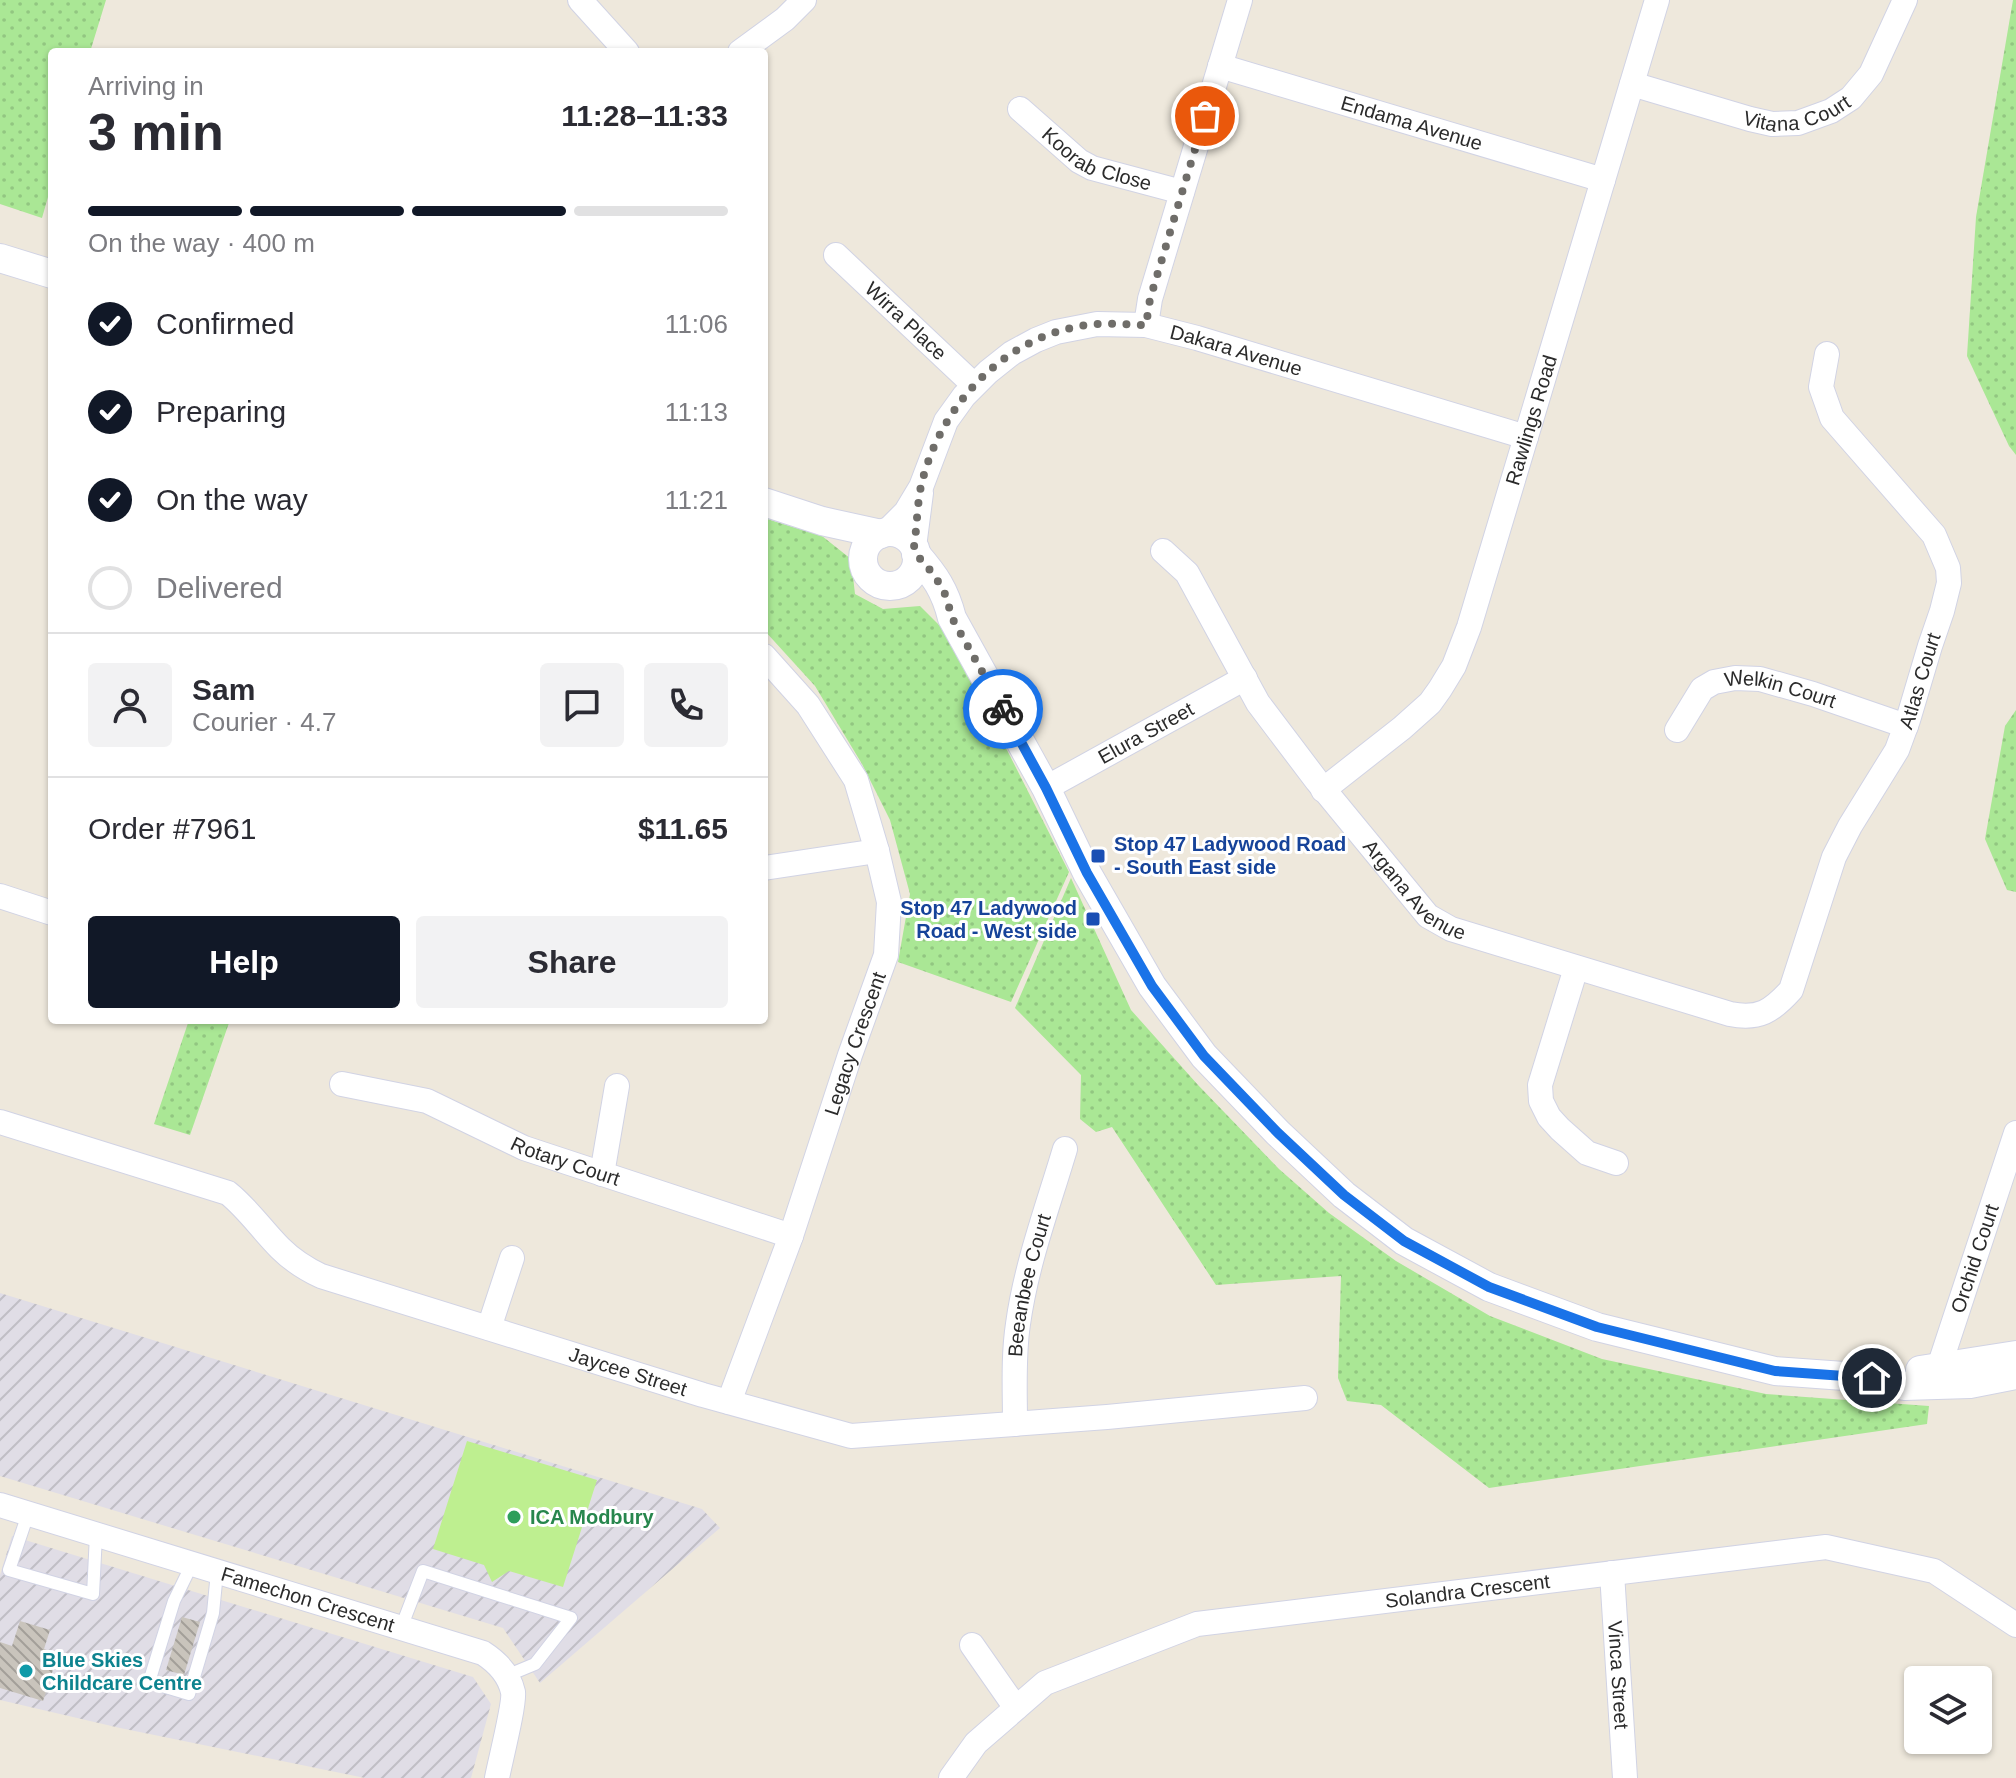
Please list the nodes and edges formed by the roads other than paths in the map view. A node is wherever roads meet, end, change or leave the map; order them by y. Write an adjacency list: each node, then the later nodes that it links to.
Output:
1 (580, 0): 6 (street)
2 (804, 0): 7 (street)
3 (1240, 0): 8 (street)
4 (1657, 0): 9 (street, Rawlings Road)
5 (1905, 0): 9 (street, Vitana Court)
6 (623, 48)
7 (745, 48)
8 (1220, 66): 11 (street, Endama Avenue); 12 (street)
9 (1632, 84): 11 (street, Rawlings Road)
10 (1020, 109): 12 (street, Koorab Close)
11 (1603, 180): 19 (street, Rawlings Road)
12 (1182, 192): 16 (street)
13 (836, 255): 18 (street, Wirra Place)
14 (0, 258): 15 (street)
15 (48, 273)
16 (1146, 325): 18 (street, Dakara Avenue); 19 (street, Dakara Avenue)
17 (1827, 354): 31 (street, Atlas Court)
18 (974, 385): 20 (street, Dakara Avenue)
19 (1526, 437): 34 (street, Rawlings Road)
20 (921, 487): 23 (street, Dakara Avenue); 24 (street, Dakara Avenue)
21 (768, 503): 22 (street)
22 (822, 521): 23 (street); 26 (street)
23 (883, 534): 24 (street); 26 (street)
24 (915, 550): 27 (street); 28 (street)
25 (1163, 551): 30 (street, Argana Avenue)
26 (863, 558): 27 (street)
27 (893, 586): 28 (street)
28 (952, 618): 33 (street)
29 (768, 660): 35 (street, Legacy Crescent)
30 (1245, 678): 33 (street, Elura Street); 34 (street, Argana Avenue)
31 (1906, 726): 32 (street, Welkin Court); 40 (street, Atlas Court)
32 (1677, 730)
33 (1046, 788): 53 (street)
34 (1323, 790): 39 (street, Argana Avenue)
35 (877, 851): 36 (street); 48 (street, Legacy Crescent)
36 (768, 867)
37 (0, 896): 38 (street)
38 (48, 912)
39 (1576, 968): 40 (street, Argana Avenue); 46 (street)
40 (1761, 1014)
41 (342, 1084): 47 (street, Rotary Court)
42 (617, 1086): 47 (street)
43 (0, 1122): 50 (street, Jaycee Street)
44 (2016, 1133): 53 (street, Orchid Court)
45 (1065, 1149): 56 (street, Beeanbee Court)
46 (1616, 1163)
47 (602, 1174): 48 (street, Rotary Court)
48 (791, 1236): 55 (street, Legacy Crescent)
49 (512, 1258): 50 (street)
50 (489, 1328): 55 (street, Jaycee Street)
51 (2016, 1355): 53 (street)
52 (2016, 1375): 53 (street)
53 (1942, 1376)
54 (1305, 1398): 56 (street, Jaycee Street)
55 (729, 1402): 56 (street, Jaycee Street)
56 (1015, 1424)
57 (0, 1505): 58 (street, Famechon Crescent)
58 (28, 1514): 59 (street, Famechon Crescent); 59 (lane)
59 (96, 1535): 60 (street, Famechon Crescent)
60 (192, 1564): 61 (street, Famechon Crescent); 61 (lane)
61 (217, 1572): 64 (street, Famechon Crescent)
62 (1612, 1573): 63 (street, Solandra Crescent); 67 (street, Solandra Crescent); 70 (street, Vinca Street)
63 (2016, 1625)
64 (401, 1628): 66 (street, Famechon Crescent); 66 (lane)
65 (972, 1645): 67 (street)
66 (506, 1676): 68 (street)
67 (1016, 1708): 69 (street, Solandra Crescent)
68 (497, 1778)
69 (951, 1778)
70 (1625, 1778)

